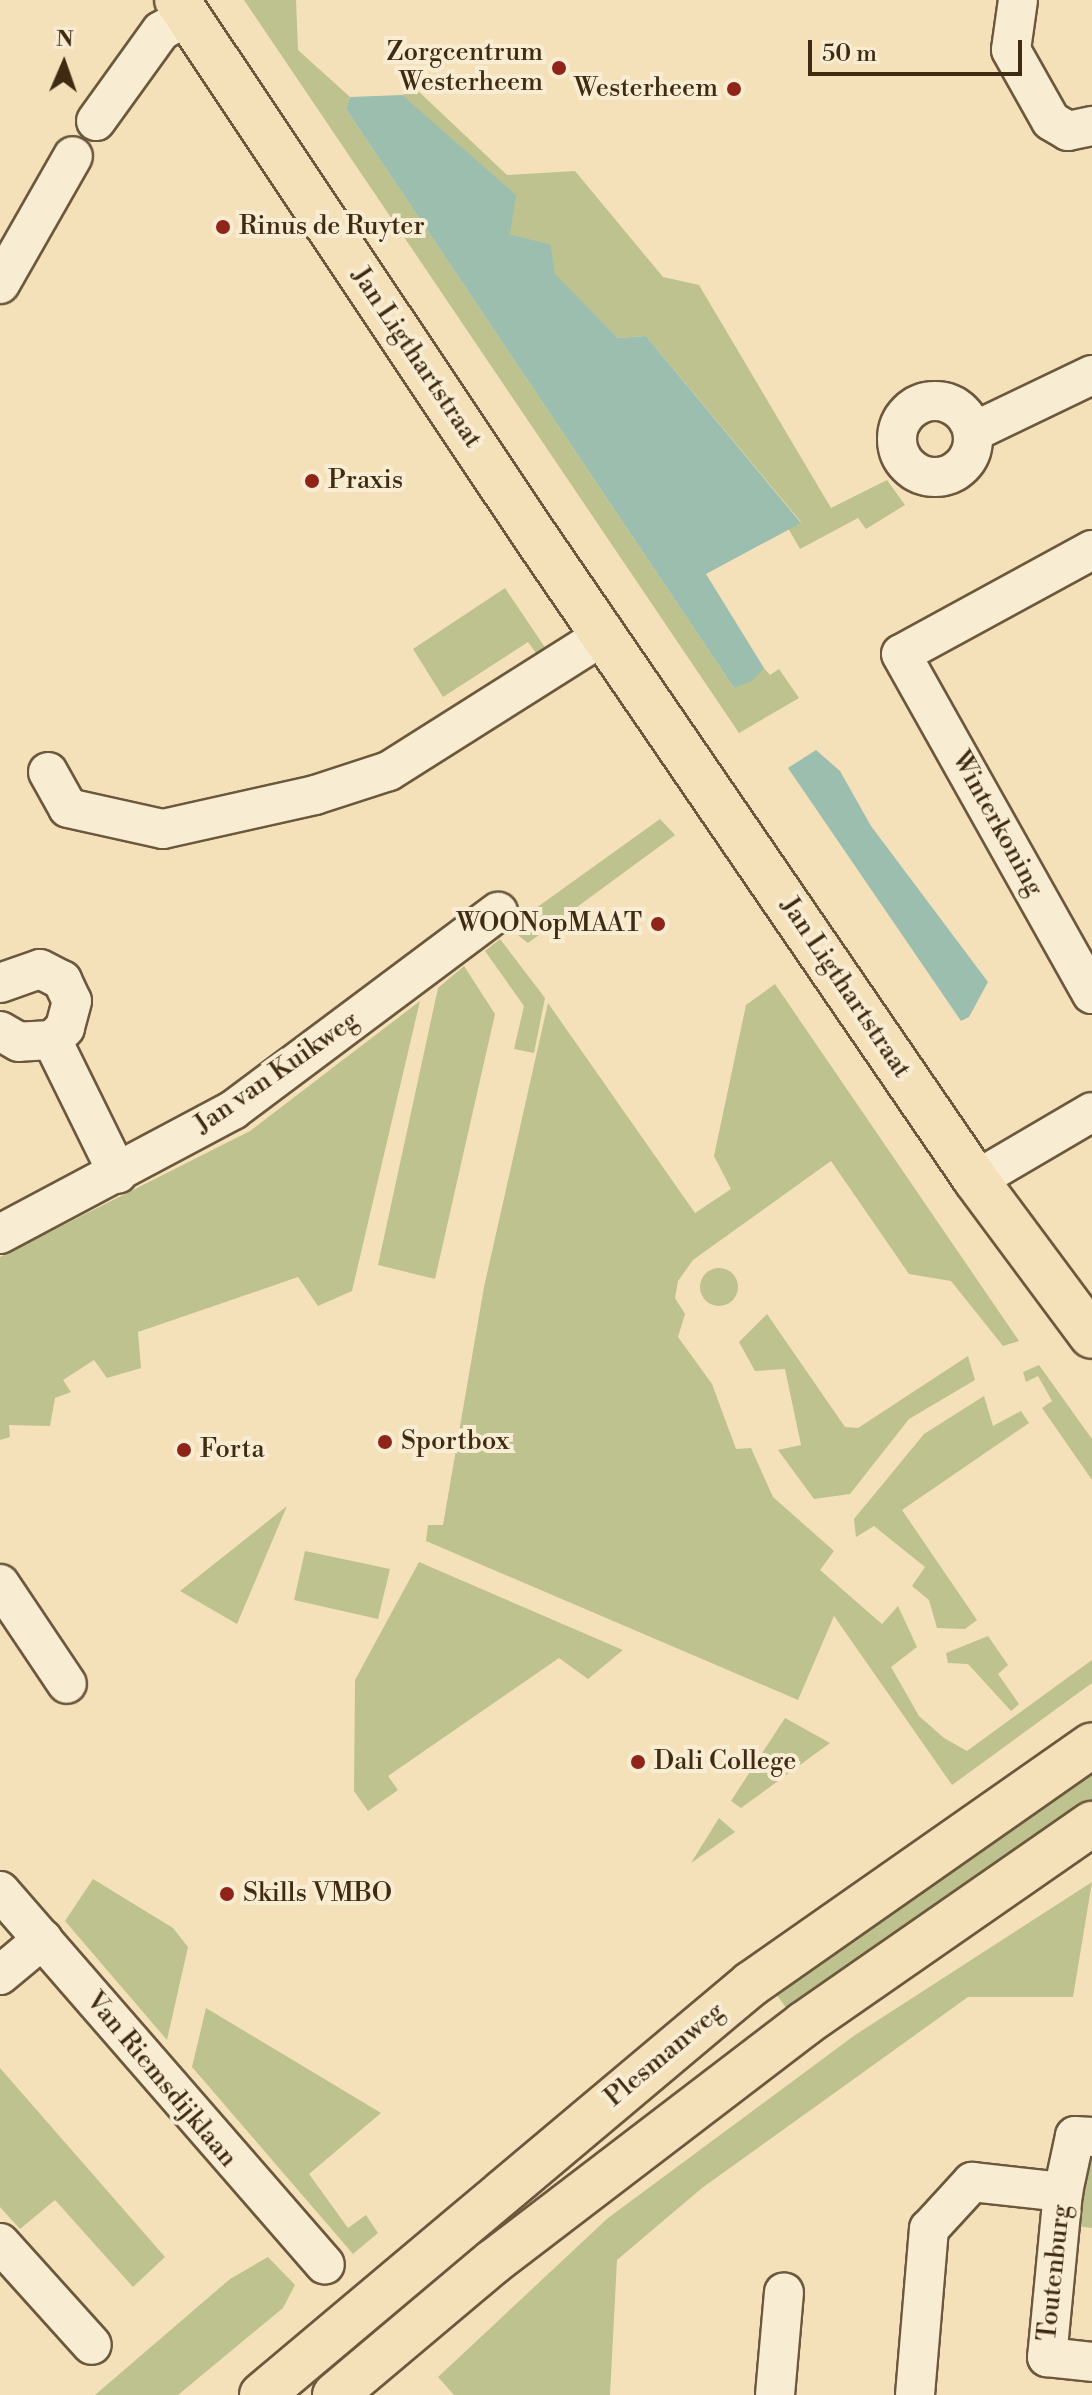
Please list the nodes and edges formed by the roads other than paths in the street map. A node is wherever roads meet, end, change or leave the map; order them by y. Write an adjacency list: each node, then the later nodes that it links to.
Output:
1 (1018, 0): 4 (street)
2 (182, 8): 3 (street); 10 (main road, Jan Ligthartstraat)
3 (96, 121)
4 (1092, 126)
5 (73, 156): 6 (street)
6 (0, 284)
7 (1092, 375): 8 (street)
8 (973, 432)
9 (1092, 550): 14 (street, Winterkoning)
10 (604, 635): 11 (street); 19 (main road, Jan Ligthartstraat)
11 (48, 772)
12 (498, 912): 18 (street, Jan van Kuikweg)
13 (0, 983): 16 (street)
14 (1092, 994)
15 (0, 1031): 16 (street)
16 (52, 1040): 18 (street)
17 (1092, 1112): 19 (street)
18 (118, 1174): 20 (street, Jan van Kuikweg)
19 (976, 1180): 21 (main road, Jan Ligthartstraat)
20 (0, 1234)
21 (1092, 1336)
22 (0, 1584): 23 (street)
23 (67, 1684)
24 (1092, 1745): 29 (main road, Plesmanweg)
25 (1092, 1824): 30 (main road)
26 (0, 1891): 27 (street, Van Riemsdijklaan)
27 (43, 1939): 28 (street); 34 (street, Van Riemsdijklaan)
28 (0, 1975)
29 (751, 1984): 30 (main road); 38 (main road, Plesmanweg)
30 (789, 2036): 39 (main road)
31 (1092, 2137): 32 (street)
32 (1063, 2192): 37 (street, Toutenburg); 41 (street)
33 (0, 2243): 36 (street)
34 (325, 2265)
35 (784, 2292): 40 (street)
36 (92, 2345)
37 (1092, 2362)
38 (262, 2395)
39 (335, 2395)
40 (775, 2395)
41 (915, 2395)

